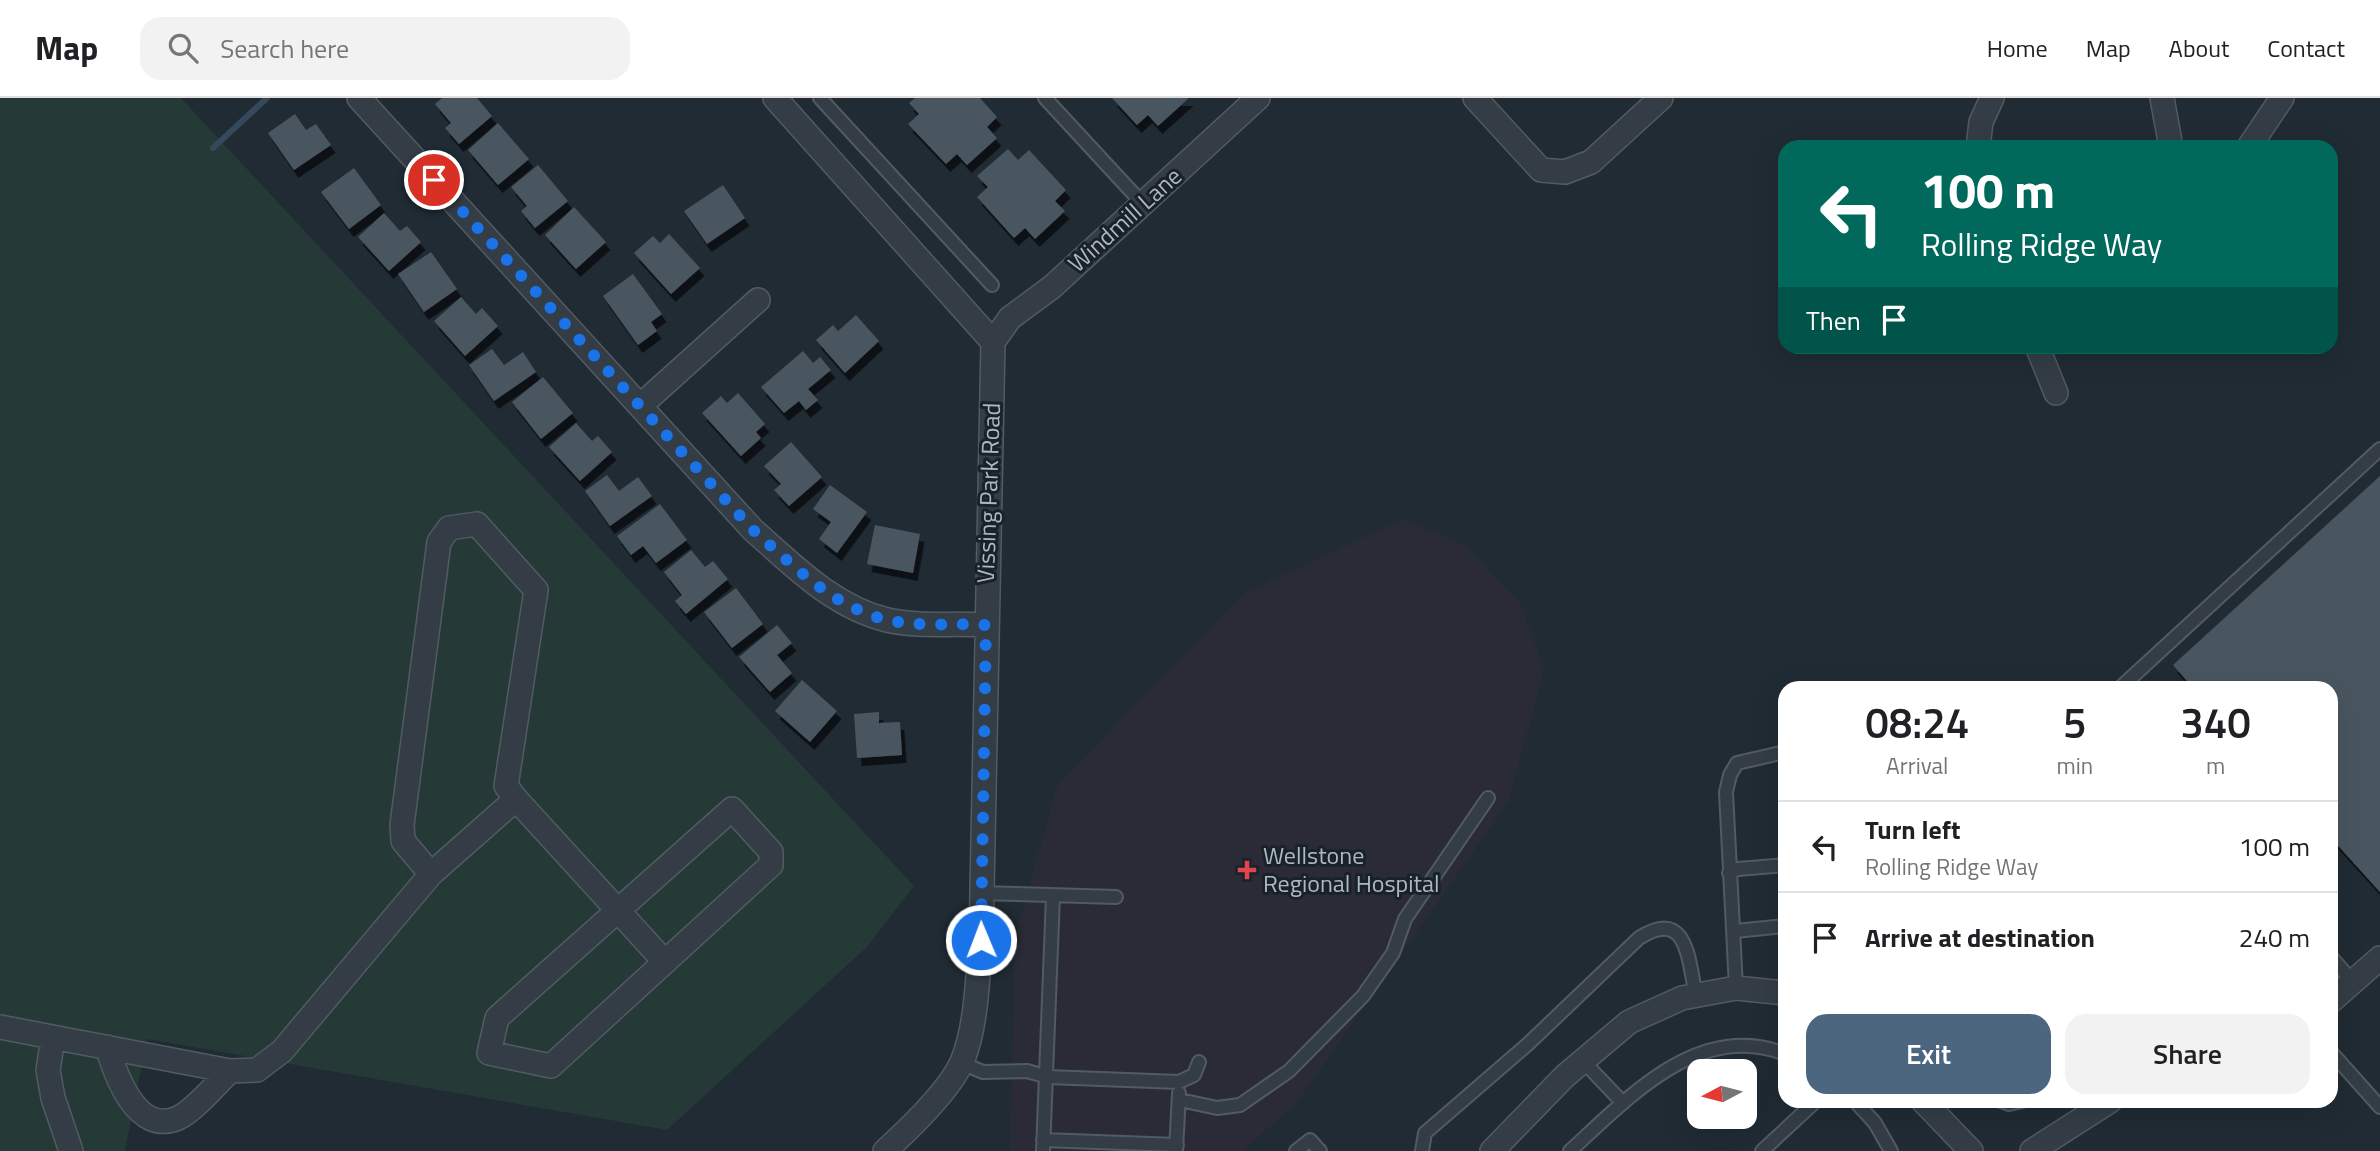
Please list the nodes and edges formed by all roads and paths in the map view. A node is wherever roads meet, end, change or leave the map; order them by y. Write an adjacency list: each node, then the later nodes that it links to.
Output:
1 (359, 98): 20 (street)
2 (775, 98): 17 (street)
3 (820, 98): 15 (lane)
4 (1045, 98): 14 (lane)
5 (1258, 98): 14 (street, Windmill Lane)
6 (1475, 98): 7 (street)
7 (1661, 98)
8 (1992, 98): 11 (street)
9 (2162, 98): 12 (street)
10 (2282, 98): 13 (street)
11 (1979, 140)
12 (2170, 140)
13 (2254, 140)
14 (1143, 204): 17 (street, Windmill Lane)
15 (992, 285)
16 (758, 300): 20 (street)
17 (993, 342): 22 (street, Vissing Park Road)
18 (2040, 354): 19 (street)
19 (2056, 393)
20 (640, 406): 22 (street)
21 (2380, 449): 23 (lane)
22 (986, 625): 30 (street, Vissing Park Road)
23 (2128, 681)
24 (1778, 754): 28 (lane)
25 (1488, 798): 55 (lane)
26 (516, 799): 29 (street); 29 (street); 33 (street)
27 (1778, 866): 28 (lane)
28 (1730, 873): 35 (lane)
29 (431, 874): 52 (street)
30 (980, 893): 31 (lane); 51 (street, Vissing Park Road)
31 (1053, 895): 32 (lane); 53 (lane)
32 (1116, 897)
33 (617, 910): 37 (street); 37 (street); 37 (street)
34 (1778, 927): 35 (lane)
35 (1735, 931): 40 (lane)
36 (2380, 958): 39 (street)
37 (664, 961)
38 (2338, 965): 39 (lane)
39 (2353, 982): 43 (street)
40 (1736, 988): 41 (street); 42 (street)
41 (1778, 992)
42 (1696, 995): 49 (street); 68 (lane)
43 (2338, 996)
44 (0, 1027): 45 (street)
45 (54, 1037): 46 (street); 64 (street)
46 (107, 1047): 52 (street); 52 (street)
47 (1778, 1052): 56 (lane)
48 (2338, 1060): 57 (lane)
49 (1583, 1061): 56 (lane); 69 (street)
50 (1199, 1062): 54 (lane)
51 (961, 1063): 53 (lane); 65 (street, Vissing Park Road)
52 (230, 1071)
53 (1048, 1077): 54 (lane); 62 (lane)
54 (1178, 1082): 55 (lane)
55 (1180, 1100): 63 (lane)
56 (1623, 1103): 70 (lane)
57 (2380, 1107)
58 (1808, 1108): 71 (lane)
59 (1861, 1108): 72 (lane)
60 (1930, 1108): 73 (street)
61 (2099, 1108): 74 (street)
62 (1043, 1146): 63 (lane)
63 (1176, 1148)
64 (71, 1151)
65 (885, 1151)
66 (1296, 1151): 67 (lane)
67 (1320, 1151)
68 (1422, 1151)
69 (1492, 1151)
70 (1570, 1151)
71 (1762, 1151)
72 (1891, 1151)
73 (1971, 1151)
74 (2032, 1151)

